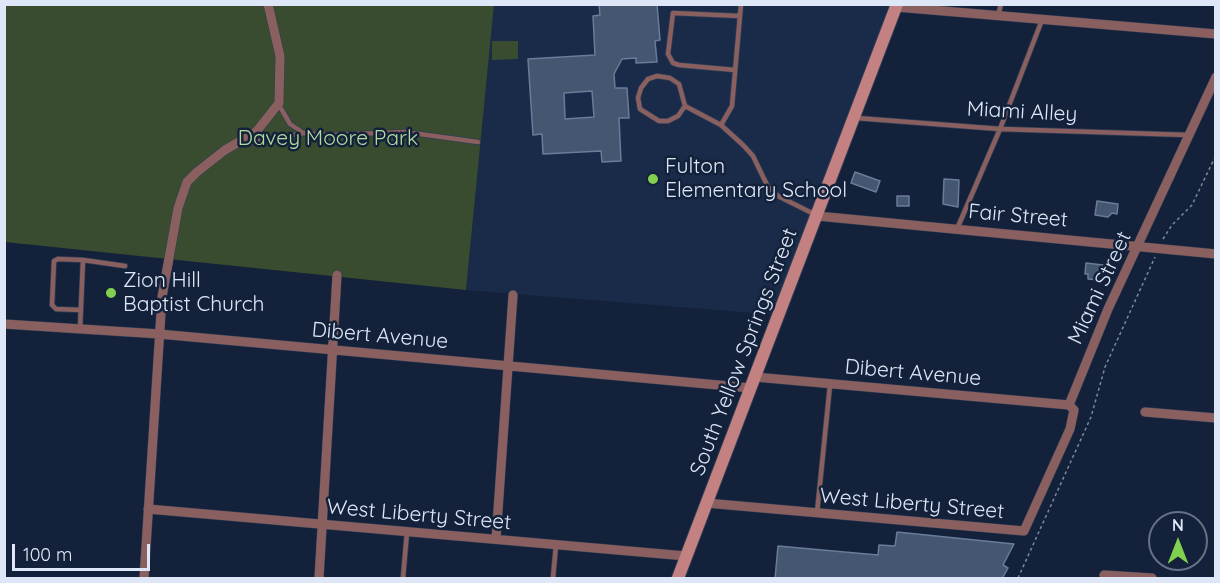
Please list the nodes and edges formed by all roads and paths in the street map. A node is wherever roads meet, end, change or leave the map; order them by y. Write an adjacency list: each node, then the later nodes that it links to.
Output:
1 (268, 4): 11 (street)
2 (741, 4): 5 (lane)
3 (1001, 4): 6 (lane)
4 (897, 6): 6 (street); 13 (main road, South Yellow Springs Street)
5 (740, 16): 9 (lane); 9 (lane)
6 (998, 16): 7 (street)
7 (1043, 20): 8 (street); 15 (lane)
8 (1215, 34)
9 (735, 70): 14 (lane)
10 (1215, 77): 17 (street, Miami Street)
11 (279, 103): 16 (lane); 19 (street)
12 (685, 106): 12 (lane); 14 (lane)
13 (854, 118): 15 (lane, Miami Alley); 21 (main road, South Yellow Springs Street)
14 (721, 125): 21 (lane)
15 (1000, 129): 17 (lane, Miami Alley); 22 (lane)
16 (304, 133): 18 (lane); 19 (lane)
17 (1189, 135): 24 (street, Miami Street)
18 (478, 142)
19 (234, 145): 34 (street)
20 (1215, 155): 23 (path)
21 (817, 216): 22 (street, Fair Street); 37 (main road, South Yellow Springs Street)
22 (957, 229): 24 (street, Fair Street)
23 (1163, 240)
24 (1139, 246): 25 (street, Fair Street); 39 (street, Miami Street)
25 (1215, 254)
26 (1155, 257): 57 (path)
27 (83, 260): 28 (lane); 31 (lane); 31 (lane)
28 (125, 266)
29 (337, 275): 35 (street)
30 (513, 295): 36 (street)
31 (81, 310): 33 (lane)
32 (4, 324): 33 (street, Dibert Avenue)
33 (80, 329): 34 (street, Dibert Avenue)
34 (159, 334): 35 (street, Dibert Avenue); 43 (street)
35 (332, 350): 36 (street, Dibert Avenue); 46 (street)
36 (508, 366): 37 (street, Dibert Avenue); 48 (street)
37 (753, 382): 38 (street, Dibert Avenue); 42 (main road, South Yellow Springs Street)
38 (830, 384): 39 (street, Dibert Avenue); 44 (lane)
39 (1069, 405): 45 (street, Miami Street)
40 (1145, 412): 41 (street)
41 (1215, 418)
42 (706, 503): 44 (street, West Liberty Street); 50 (main road, South Yellow Springs Street)
43 (148, 509): 46 (street, West Liberty Street); 52 (street)
44 (817, 513): 45 (street, West Liberty Street)
45 (1033, 516)
46 (322, 524): 47 (street, West Liberty Street); 53 (street)
47 (407, 532): 48 (street, West Liberty Street); 54 (lane)
48 (496, 539): 49 (street, West Liberty Street)
49 (556, 545): 50 (street, West Liberty Street); 55 (lane)
50 (686, 556): 56 (main road, South Yellow Springs Street)
51 (1104, 577): 58 (street)
52 (144, 579)
53 (319, 579)
54 (403, 579)
55 (553, 579)
56 (678, 579)
57 (1018, 579)
58 (1152, 579)

